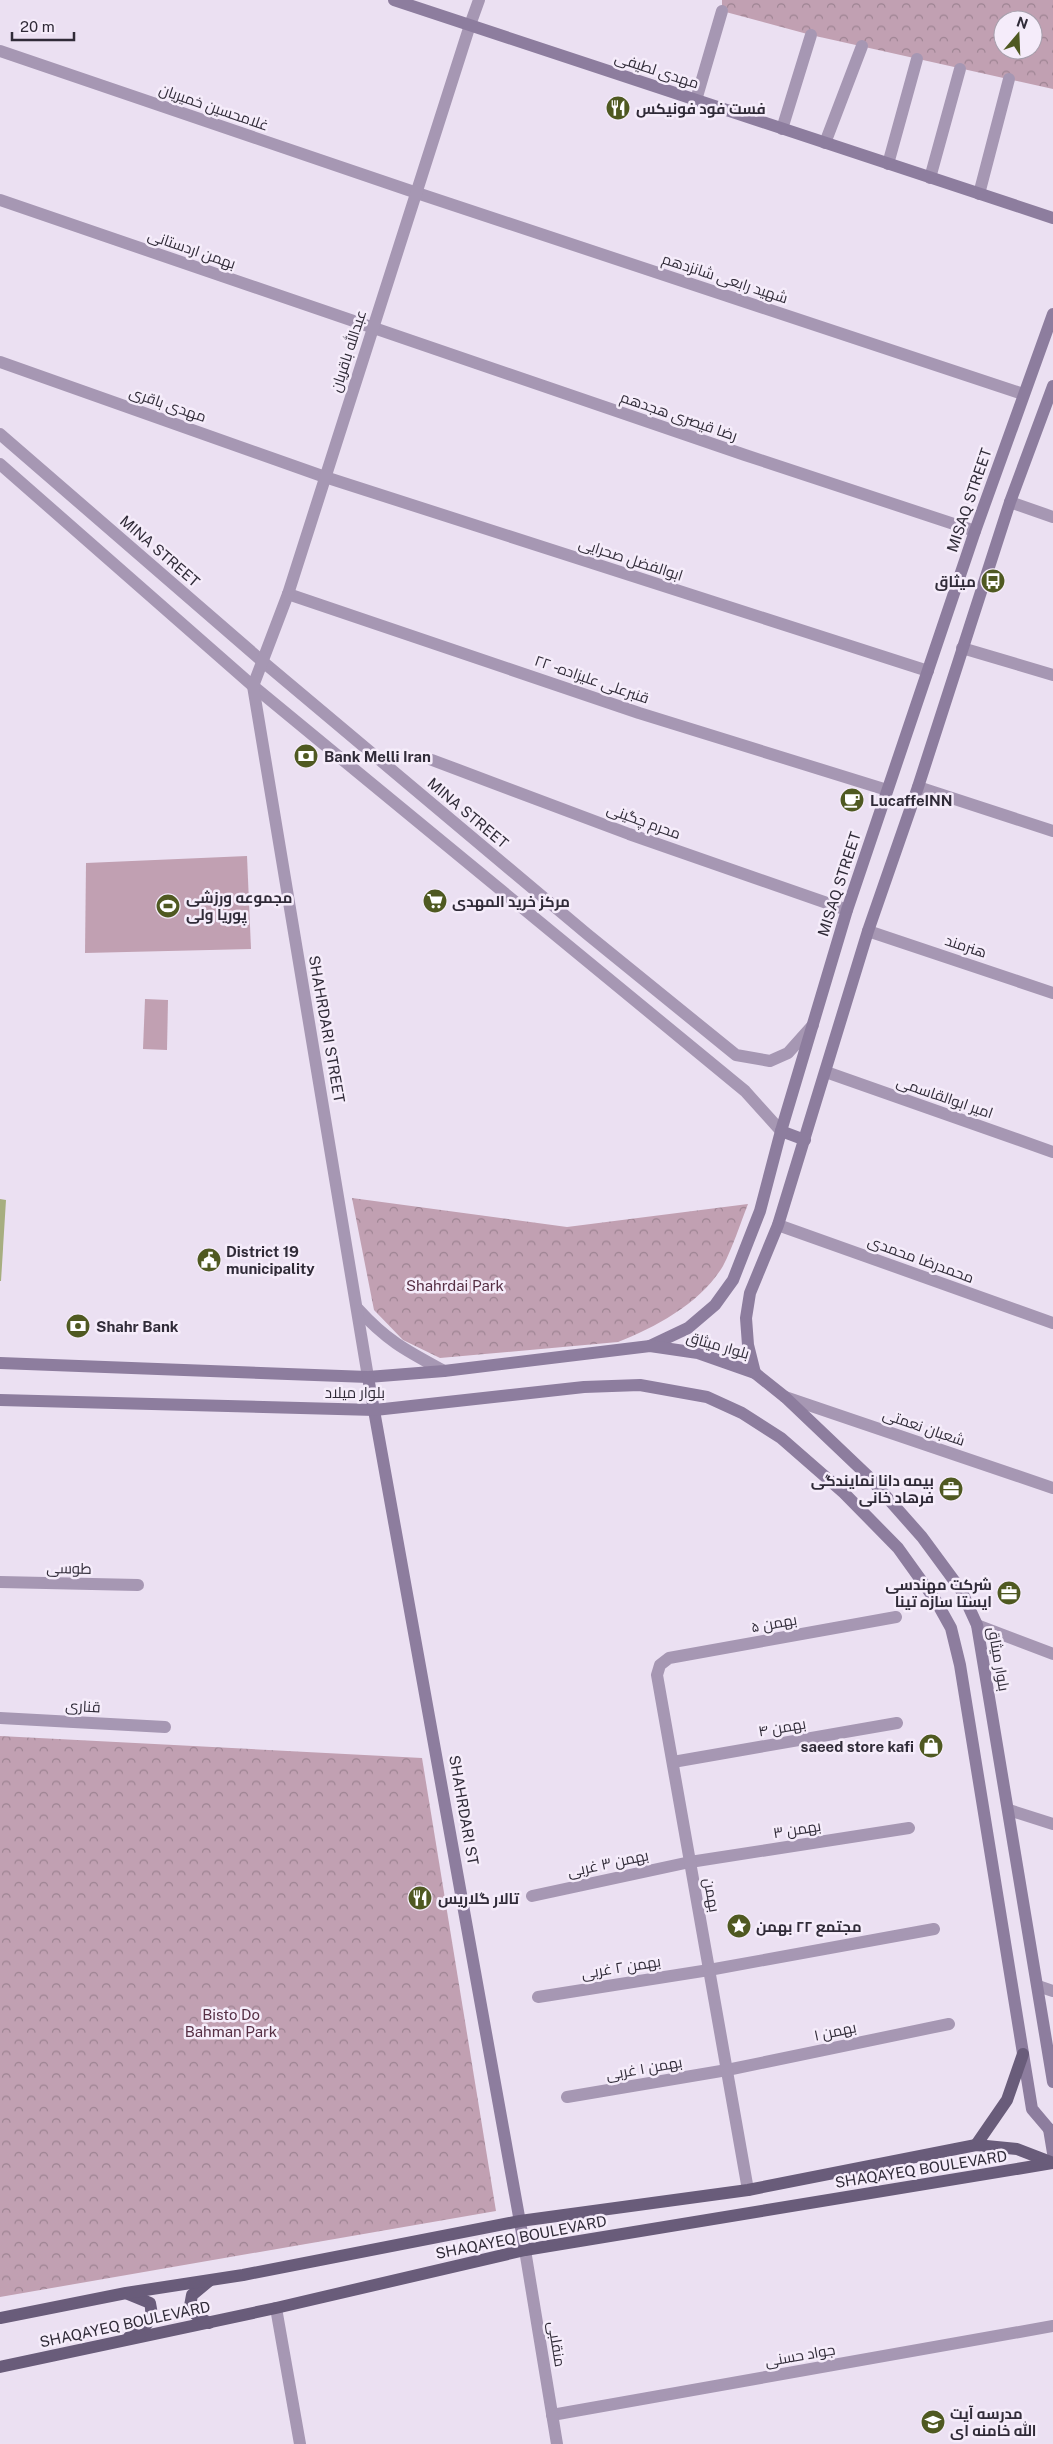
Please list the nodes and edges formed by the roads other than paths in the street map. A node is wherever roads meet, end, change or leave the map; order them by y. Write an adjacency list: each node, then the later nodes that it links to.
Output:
1 (394, 0): 4 (main road, مهدی لطیفی)
2 (478, 0): 4 (street, عبدالله باقریان)
3 (722, 11): 11 (street)
4 (470, 25): 11 (main road, مهدی لطیفی); 16 (street, عبدالله باقریان)
5 (811, 35): 12 (street)
6 (862, 46): 13 (street)
7 (0, 51): 16 (street, غلامحسین خمیریان)
8 (917, 59): 14 (street)
9 (960, 69): 15 (street)
10 (1009, 79): 17 (street)
11 (696, 100): 12 (main road, مهدی لطیفی)
12 (782, 129): 13 (main road, مهدی لطیفی)
13 (825, 143): 14 (main road, مهدی لطیفی)
14 (888, 164): 15 (main road, مهدی لطیفی)
15 (930, 178): 17 (main road, مهدی لطیفی)
16 (416, 193): 21 (street, عبدالله باقریان); 24 (street, شهید رابعی شانزدهم)
17 (980, 194): 19 (main road, مهدی لطیفی)
18 (0, 200): 21 (street, بهمن اردستانی)
19 (1053, 218)
20 (1053, 314): 24 (main road, MISAQ STREET)
21 (373, 329): 27 (street, عبدالله باقریان); 30 (street, رضا قیصری هجدهم)
22 (0, 362): 27 (street, مهدی باقری)
23 (1053, 386): 28 (main road)
24 (1023, 394): 30 (main road, MISAQ STREET)
25 (0, 434): 33 (street, MINA STREET)
26 (0, 464): 36 (street)
27 (325, 477): 31 (street, عبدالله باقریان); 34 (street, ابوالفضل صحرایی)
28 (1010, 502): 29 (street); 32 (main road)
29 (1053, 517)
30 (975, 532): 34 (main road, MISAQ STREET)
31 (288, 594): 33 (street, عبدالله باقریان); 39 (street, قنبرعلی علیزاده - ۲۲)
32 (962, 648): 35 (street); 38 (main road)
33 (262, 661): 36 (street, عبدالله باقریان); 44 (street, MINA STREET)
34 (928, 671): 39 (main road, MISAQ STREET)
35 (1053, 675)
36 (253, 686): 46 (street); 50 (street, SHAHRDARI STREET)
37 (432, 760): 41 (street, محرم چگینی)
38 (918, 787): 40 (street); 42 (main road)
39 (888, 790): 41 (main road, MISAQ STREET)
40 (1053, 831)
41 (847, 910): 44 (main road, MISAQ STREET)
42 (868, 931): 43 (street, هنرمند); 45 (main road)
43 (1053, 993)
44 (813, 1025): 46 (main road, MISAQ STREET)
45 (826, 1072): 47 (main road); 48 (street, امیر ابوالقاسمی)
46 (781, 1131): 47 (main road); 52 (main road, MISAQ STREET)
47 (805, 1140): 49 (main road)
48 (1053, 1152)
49 (778, 1225): 51 (street, محمدرضا محمدی); 55 (main road)
50 (358, 1308): 54 (street); 56 (street, SHAHRDARI STREET)
51 (1053, 1323)
52 (650, 1346): 54 (main road, بلوار میلاد); 55 (main road, بلوار میثاق)
53 (0, 1363): 56 (main road, بلوار میلاد)
54 (444, 1371): 56 (main road, بلوار میلاد)
55 (755, 1373): 57 (main road, بلوار میثاق)
56 (368, 1377): 59 (main road, SHAHRDARI ST)
57 (785, 1396): 60 (street, شعبان نعمتی); 64 (main road, بلوار میثاق)
58 (0, 1400): 59 (main road, بلوار میلاد)
59 (375, 1410): 82 (main road, بلوار میلاد); 91 (main road, SHAHRDARI ST)
60 (1053, 1488)
61 (0, 1582): 62 (street, طوسی)
62 (138, 1585)
63 (896, 1617): 66 (street, بهمن ۵)
64 (977, 1625): 65 (street); 71 (main road, بلوار میثاق)
65 (1053, 1654)
66 (660, 1665): 70 (street, بهمن)
67 (0, 1718): 69 (street, قناری)
68 (897, 1723): 70 (street, بهمن ۴)
69 (165, 1727)
70 (673, 1762): 74 (street, بهمن)
71 (1009, 1810): 72 (street); 78 (main road, بلوار میثاق)
72 (1053, 1824)
73 (909, 1828): 74 (street, بهمن ۳)
74 (690, 1862): 75 (street, بهمن ۳ غربی); 77 (street, بهمن)
75 (532, 1896)
76 (934, 1928): 77 (street, بهمن ۲ غربی)
77 (709, 1970): 80 (street, بهمن ۲ غربی); 83 (street, بهمن)
78 (1038, 1986): 79 (street); 84 (main road, بلوار میثاق)
79 (1053, 1991)
80 (538, 1996)
81 (949, 2024): 83 (street, بهمن ۱)
82 (1023, 2054): 86 (main road); 87 (main road)
83 (727, 2070): 85 (street, بهمن ۱ غربی); 90 (street, بهمن)
84 (1053, 2082)
85 (567, 2097)
86 (1051, 2124): 88 (main road)
87 (976, 2145): 89 (main road, SHAQAYEQ BOULEVARD); 90 (main road, SHAQAYEQ BOULEVARD)
88 (1053, 2153)
89 (1053, 2163): 92 (main road, SHAQAYEQ BOULEVARD)
90 (748, 2190): 91 (main road, SHAQAYEQ BOULEVARD)
91 (520, 2221): 92 (main road, SHAHRDARI ST); 93 (main road, SHAQAYEQ BOULEVARD)
92 (525, 2250): 95 (main road, SHAQAYEQ BOULEVARD); 101 (street, منقلبی)
93 (211, 2280): 94 (main road, SHAQAYEQ BOULEVARD); 97 (main road)
94 (126, 2293): 96 (main road, SHAQAYEQ BOULEVARD); 99 (main road)
95 (276, 2308): 97 (main road, SHAQAYEQ BOULEVARD); 102 (street)
96 (0, 2318)
97 (210, 2323): 99 (main road, SHAQAYEQ BOULEVARD)
98 (1053, 2326): 101 (street, جواد حسنی)
99 (121, 2342): 100 (main road, SHAQAYEQ BOULEVARD)
100 (0, 2367)
101 (552, 2415): 103 (street, منقلبی)
102 (300, 2444)
103 (557, 2444)

